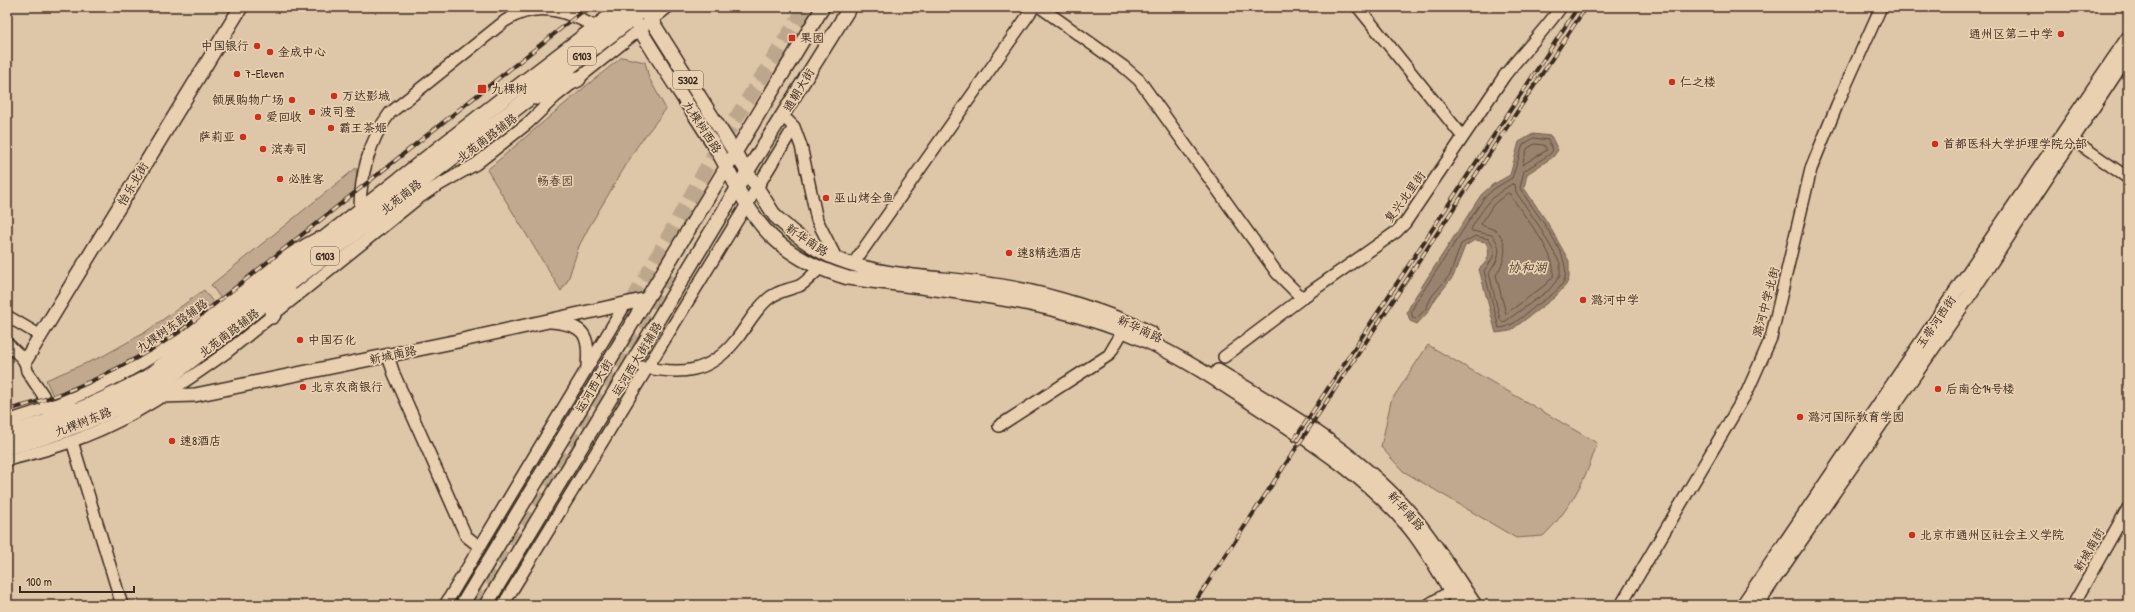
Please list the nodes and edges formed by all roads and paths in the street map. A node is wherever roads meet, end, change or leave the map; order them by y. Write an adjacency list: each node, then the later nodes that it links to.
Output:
1 (233, 7): 41 (main road, 怡乐北街)
2 (241, 7): 41 (main road, 怡乐北街)
3 (668, 7): 11 (street, 北苑南路辅路)
4 (823, 7): 21 (main road, 通朝大街)
5 (850, 7): 17 (main road, 通朝大街)
6 (1034, 7): 31 (street)
7 (1040, 7): 34 (street)
8 (1358, 7): 20 (street)
9 (1561, 7): 20 (street, 复兴北里街)
10 (1881, 7): 69 (street, 潞河中学北街)
11 (638, 13): 12 (highway, 北苑南路 / G103); 15 (street, 北苑南路辅路); 16 (highway, 北苑南路 / G103); 21 (main road, 九棵树西路 / S302); 22 (main road, 九棵树西路 / S302)
12 (596, 27): 28 (highway, 北苑南路 / G103); 28 (street)
13 (2128, 38): 19 (main road, 玉带河西街)
14 (2127, 59): 19 (main road, 玉带河西街)
15 (578, 80): 16 (highway); 37 (street, 北苑南路辅路)
16 (521, 103): 33 (highway, 北苑南路 / G103)
17 (783, 116): 18 (street); 23 (main road, 通朝大街)
18 (794, 127): 26 (street, 运河西大街辅路); 30 (street)
19 (2068, 136): 24 (street); 70 (main road, 玉带河西街); 71 (main road, 玉带河西街)
20 (1463, 137): 34 (street, 复兴北里街)
21 (735, 152): 22 (main road, 通朝大街); 23 (main road, 九棵树西路 / S302)
22 (726, 166): 25 (main road, 九棵树西路 / S302); 35 (main road, 运河西大街)
23 (747, 172): 25 (main road, 运河西大街); 26 (main road, 新华南路)
24 (2128, 178)
25 (738, 187): 27 (main road, 新华南路); 46 (main road, 运河西大街)
26 (757, 189): 27 (street, 运河西大街辅路); 30 (main road, 新华南路)
27 (747, 205): 32 (main road, 新华南路); 48 (street, 运河西大街辅路)
28 (360, 210): 29 (highway, 北苑南路 / G103)
29 (338, 228): 49 (highway, 北苑南路 / G103); 50 (street, 九棵树东路辅路)
30 (836, 258): 31 (main road, 新华南路)
31 (854, 264): 68 (main road, 新华南路)
32 (820, 268): 40 (main road, 新华南路); 48 (street)
33 (294, 281): 37 (highway); 49 (highway, 北苑南路 / G103)
34 (1302, 298): 44 (street, 复兴北里街)
35 (647, 299): 36 (main road, 新城南路); 63 (main road, 运河西大街)
36 (626, 303): 39 (main road, 新城南路); 47 (street)
37 (272, 316): 49 (street, 北苑南路辅路)
38 (8, 320): 41 (street)
39 (547, 321): 43 (main road, 新城南路); 47 (street)
40 (1123, 331): 53 (street); 60 (main road, 新华南路)
41 (38, 335): 45 (main road, 怡乐北街)
42 (7, 343): 45 (street)
43 (388, 356): 49 (main road, 新城南路); 59 (street)
44 (1224, 357)
45 (23, 359): 50 (street)
46 (631, 365): 48 (street); 64 (main road, 运河西大街)
47 (587, 368): 59 (street)
48 (647, 368): 65 (street, 运河西大街辅路)
49 (155, 387): 51 (highway, 九棵树东路 / G103); 55 (street); 56 (highway, 九棵树东路 / G103)
50 (47, 409): 51 (highway); 52 (street, 九棵树东路辅路)
51 (78, 410): 54 (highway, 九棵树东路 / G103)
52 (7, 421)
53 (1000, 426)
54 (7, 433)
55 (72, 441): 57 (street); 61 (street)
56 (7, 447)
57 (7, 460)
58 (2128, 508): 72 (street, 新城南街)
59 (480, 547): 62 (street)
60 (1450, 591): 66 (street); 67 (main road, 新华南路)
61 (122, 605)
62 (445, 605)
63 (462, 605)
64 (486, 605)
65 (503, 605)
66 (1428, 605)
67 (1460, 605)
68 (1475, 605)
69 (1622, 605)
70 (1743, 605)
71 (1756, 605)
72 (2073, 605)

